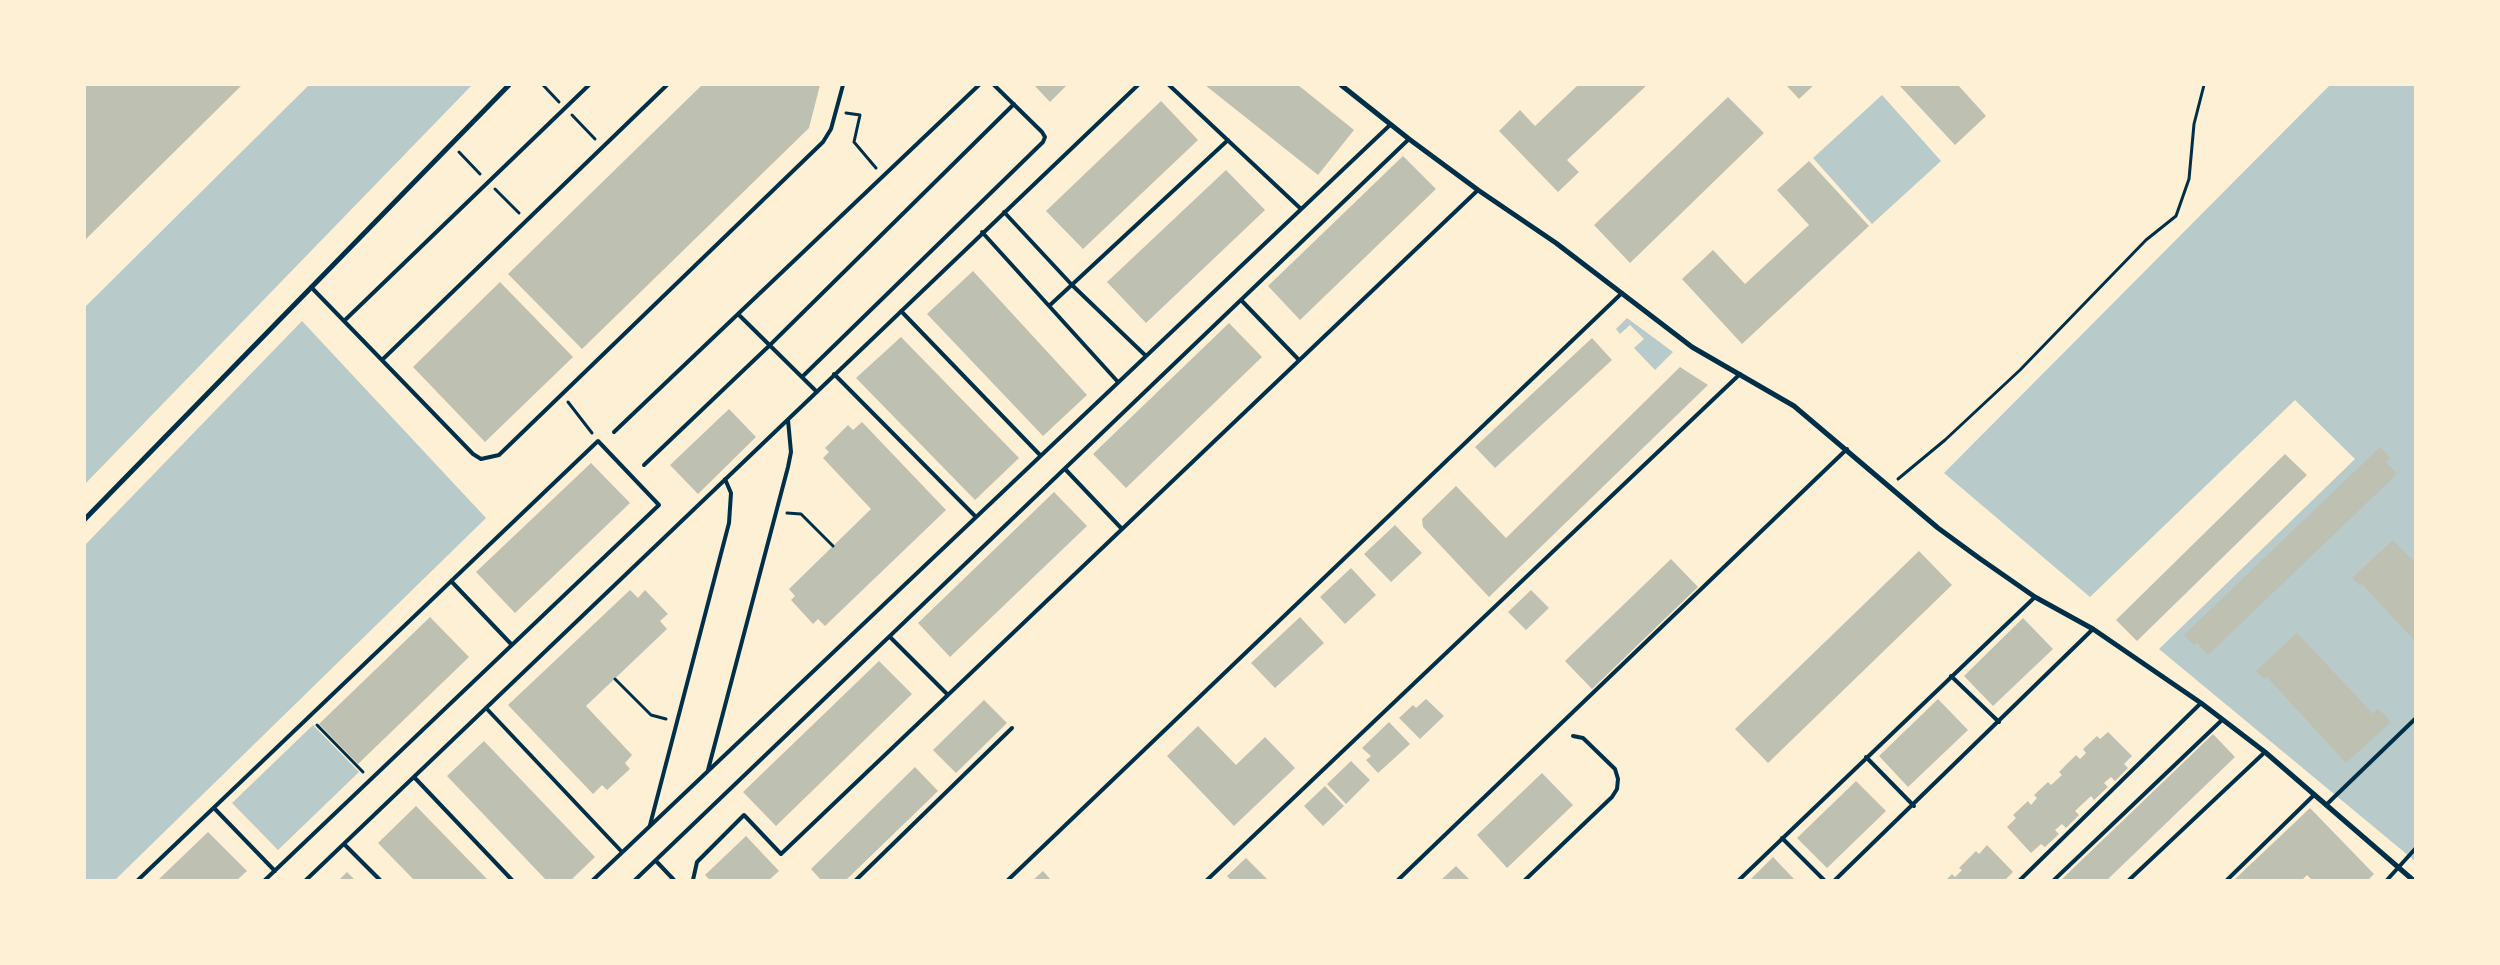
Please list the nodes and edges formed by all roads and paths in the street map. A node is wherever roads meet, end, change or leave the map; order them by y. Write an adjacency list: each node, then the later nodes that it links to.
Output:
1 (509, 85): 22 (street)
2 (589, 85): 28 (lane)
3 (667, 85): 31 (lane)
4 (843, 85): 12 (lane)
5 (979, 85): 16 (lane)
6 (994, 85): 11 (lane)
7 (1138, 85): 19 (lane)
8 (1169, 85): 15 (lane)
9 (1341, 85): 13 (street)
10 (2204, 85): 47 (path)
11 (1014, 104): 29 (lane); 35 (lane)
12 (836, 111): 16 (path); 38 (lane)
13 (1390, 124): 14 (street); 18 (lane)
14 (1409, 139): 17 (street); 24 (lane)
15 (1228, 140): 18 (lane); 21 (lane)
16 (883, 176): 27 (lane)
17 (1478, 190): 23 (street); 32 (lane)
18 (1301, 209): 30 (lane)
19 (1004, 212): 20 (lane); 21 (lane)
20 (982, 232): 25 (lane); 26 (lane)
21 (1072, 284): 25 (lane); 30 (lane)
22 (311, 287): 28 (lane); 50 (street)
23 (1622, 293): 34 (street); 97 (lane)
24 (1241, 300): 32 (lane); 45 (lane)
25 (1049, 306): 36 (lane)
26 (901, 311): 33 (lane); 43 (lane)
27 (738, 314): 29 (lane); 40 (lane)
28 (344, 321): 31 (lane)
29 (770, 345): 35 (lane); 44 (lane)
30 (1146, 356): 36 (lane)
31 (382, 360): 38 (lane)
32 (1299, 360): 51 (lane)
33 (834, 374): 37 (lane); 49 (lane)
34 (1740, 374): 42 (street); 98 (lane)
35 (802, 377): 37 (lane)
36 (1118, 382): 43 (lane)
37 (816, 392): 39 (lane)
38 (562, 394): 41 (path)
39 (788, 420): 46 (lane); 48 (lane)
40 (614, 432)
41 (598, 442): 53 (lane); 57 (lane)
42 (1847, 449): 47 (street); 99 (lane)
43 (1040, 455): 49 (lane)
44 (644, 464)
45 (1065, 469): 51 (lane); 56 (lane)
46 (725, 479): 62 (lane); 66 (lane)
47 (1890, 486): 54 (street)
48 (776, 512): 52 (path); 72 (lane)
49 (976, 517): 72 (lane)
50 (85, 519)
51 (1122, 529): 60 (lane)
52 (833, 546)
53 (451, 581): 57 (lane); 63 (lane)
54 (2035, 597): 55 (street); 58 (lane)
55 (2093, 629): 61 (street); 67 (lane)
56 (890, 637): 60 (lane); 84 (lane)
57 (512, 645): 74 (lane)
58 (1951, 676): 67 (lane); 71 (lane)
59 (615, 679): 66 (path)
60 (948, 695): 95 (lane)
61 (2201, 703): 64 (street); 104 (lane)
62 (486, 708): 73 (lane); 83 (lane)
63 (309, 717): 74 (path); 78 (lane)
64 (2222, 720): 70 (street); 105 (lane)
65 (2415, 720): 76 (lane)
66 (677, 722): 79 (lane)
67 (1999, 722): 77 (lane)
68 (1012, 728): 96 (lane)
69 (1573, 736): 100 (lane)
70 (2264, 752): 75 (street); 106 (lane)
71 (1866, 757): 77 (lane); 80 (lane)
72 (707, 772): 79 (lane)
73 (414, 777): 81 (lane); 91 (lane)
74 (370, 780): 86 (lane)
75 (2314, 795): 76 (street); 107 (lane)
76 (2326, 805): 85 (street)
77 (1914, 806): 103 (lane)
78 (214, 808): 86 (lane); 87 (lane)
79 (650, 827): 83 (lane)
80 (1782, 838): 101 (lane); 102 (lane)
81 (344, 844): 89 (lane); 90 (lane)
82 (2415, 849): 85 (lane)
83 (622, 852): 92 (lane)
84 (656, 860): 93 (lane); 94 (lane)
85 (2400, 868): 108 (lane); 109 (street)
86 (275, 870): 88 (lane)
87 (138, 880)
88 (265, 880)
89 (306, 880)
90 (380, 880)
91 (512, 880)
92 (593, 880)
93 (635, 880)
94 (674, 880)
95 (693, 880)
96 (856, 880)
97 (1008, 880)
98 (1207, 880)
99 (1398, 880)
100 (1525, 880)
101 (1739, 880)
102 (1824, 880)
103 (1835, 880)
104 (2020, 880)
105 (2054, 880)
106 (2129, 880)
107 (2227, 880)
108 (2387, 880)
109 (2413, 880)

